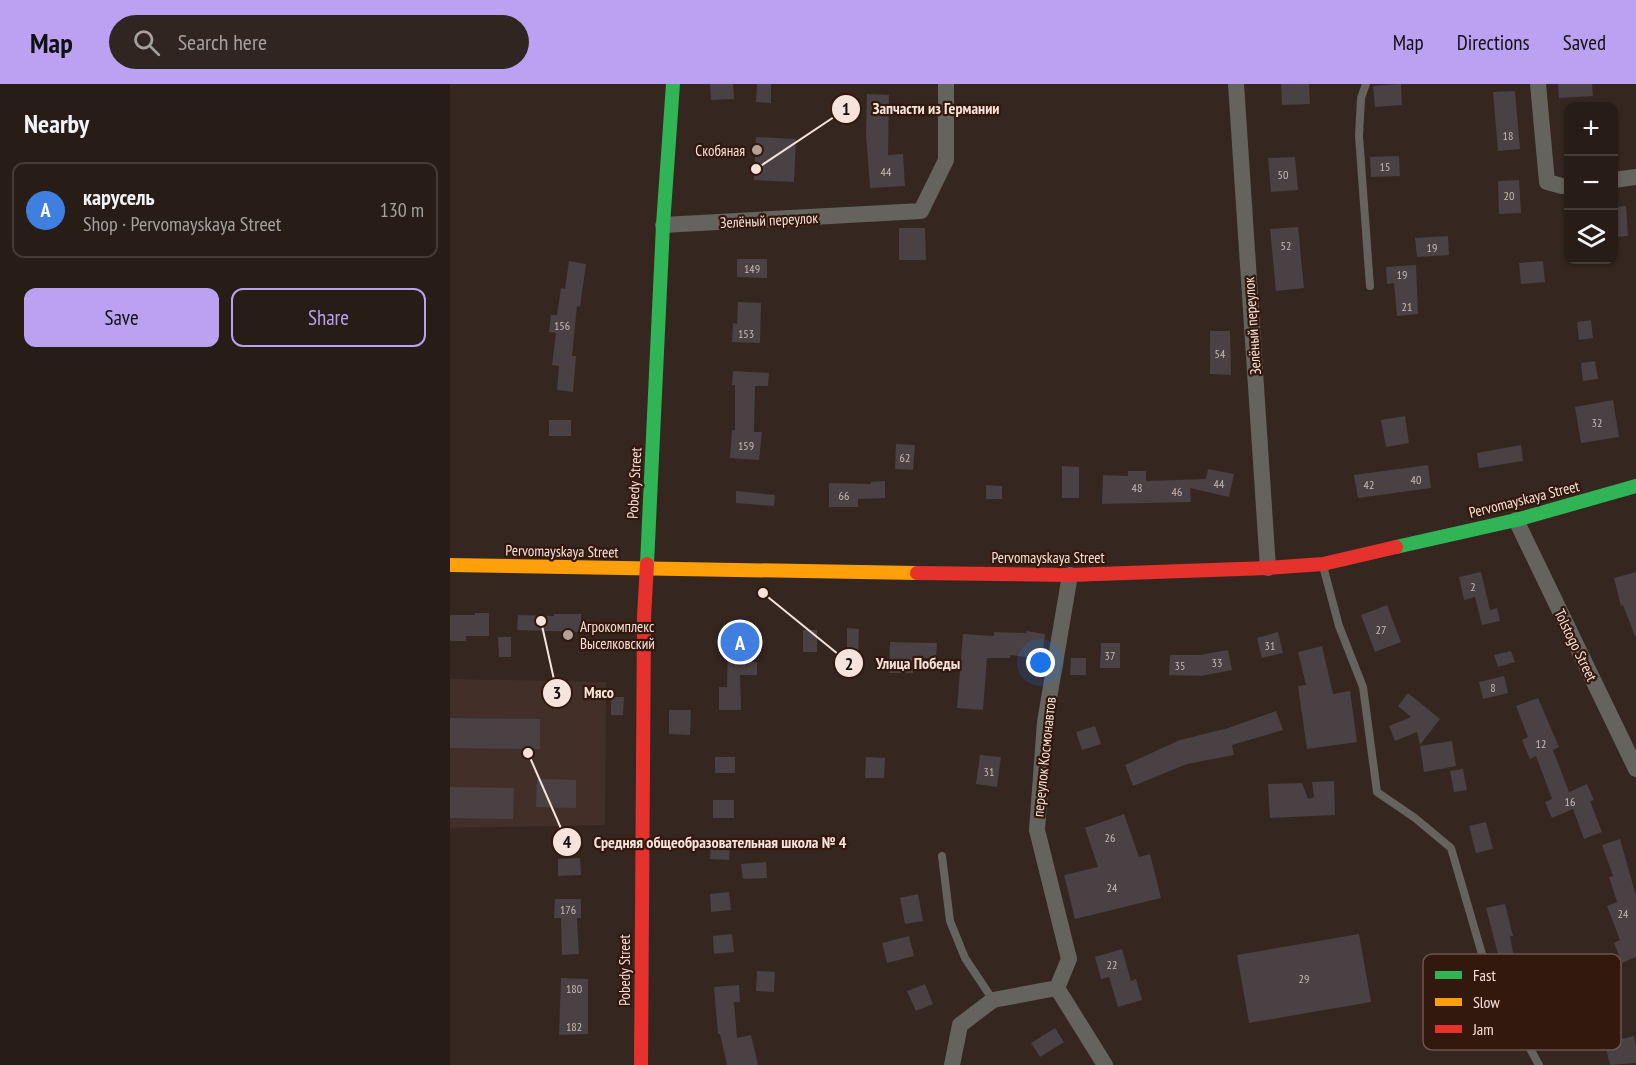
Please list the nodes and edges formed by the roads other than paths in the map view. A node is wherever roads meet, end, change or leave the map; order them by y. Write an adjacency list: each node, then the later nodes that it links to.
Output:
1 (673, 84): 9 (main road, Pobedy Street)
2 (946, 84): 9 (street, Зелёный переулок)
3 (1236, 84): 15 (street, Зелёный переулок)
4 (1366, 84): 10 (lane)
5 (1538, 84): 8 (street)
6 (1636, 177): 7 (street)
7 (1618, 179)
8 (1564, 186)
9 (663, 225): 16 (main road, Pobedy Street)
10 (1370, 286)
11 (1636, 486): 12 (main road, Pervomayskaya Street)
12 (1516, 520): 13 (main road, Pervomayskaya Street); 18 (street, Tolstogo Street)
13 (1323, 564): 15 (main road, Pervomayskaya Street); 20 (lane)
14 (450, 565): 16 (main road, Pervomayskaya Street)
15 (1268, 568): 17 (main road, Pervomayskaya Street)
16 (646, 569): 17 (main road, Pervomayskaya Street); 24 (main road, Pobedy Street)
17 (1070, 575): 21 (street, переулок Космонавтов)
18 (1636, 769)
19 (942, 856): 22 (lane)
20 (1482, 954)
21 (1057, 988): 22 (street); 26 (street)
22 (993, 1000): 25 (street)
23 (1531, 1050): 27 (lane)
24 (641, 1065)
25 (952, 1065)
26 (1106, 1065)
27 (1539, 1065)

